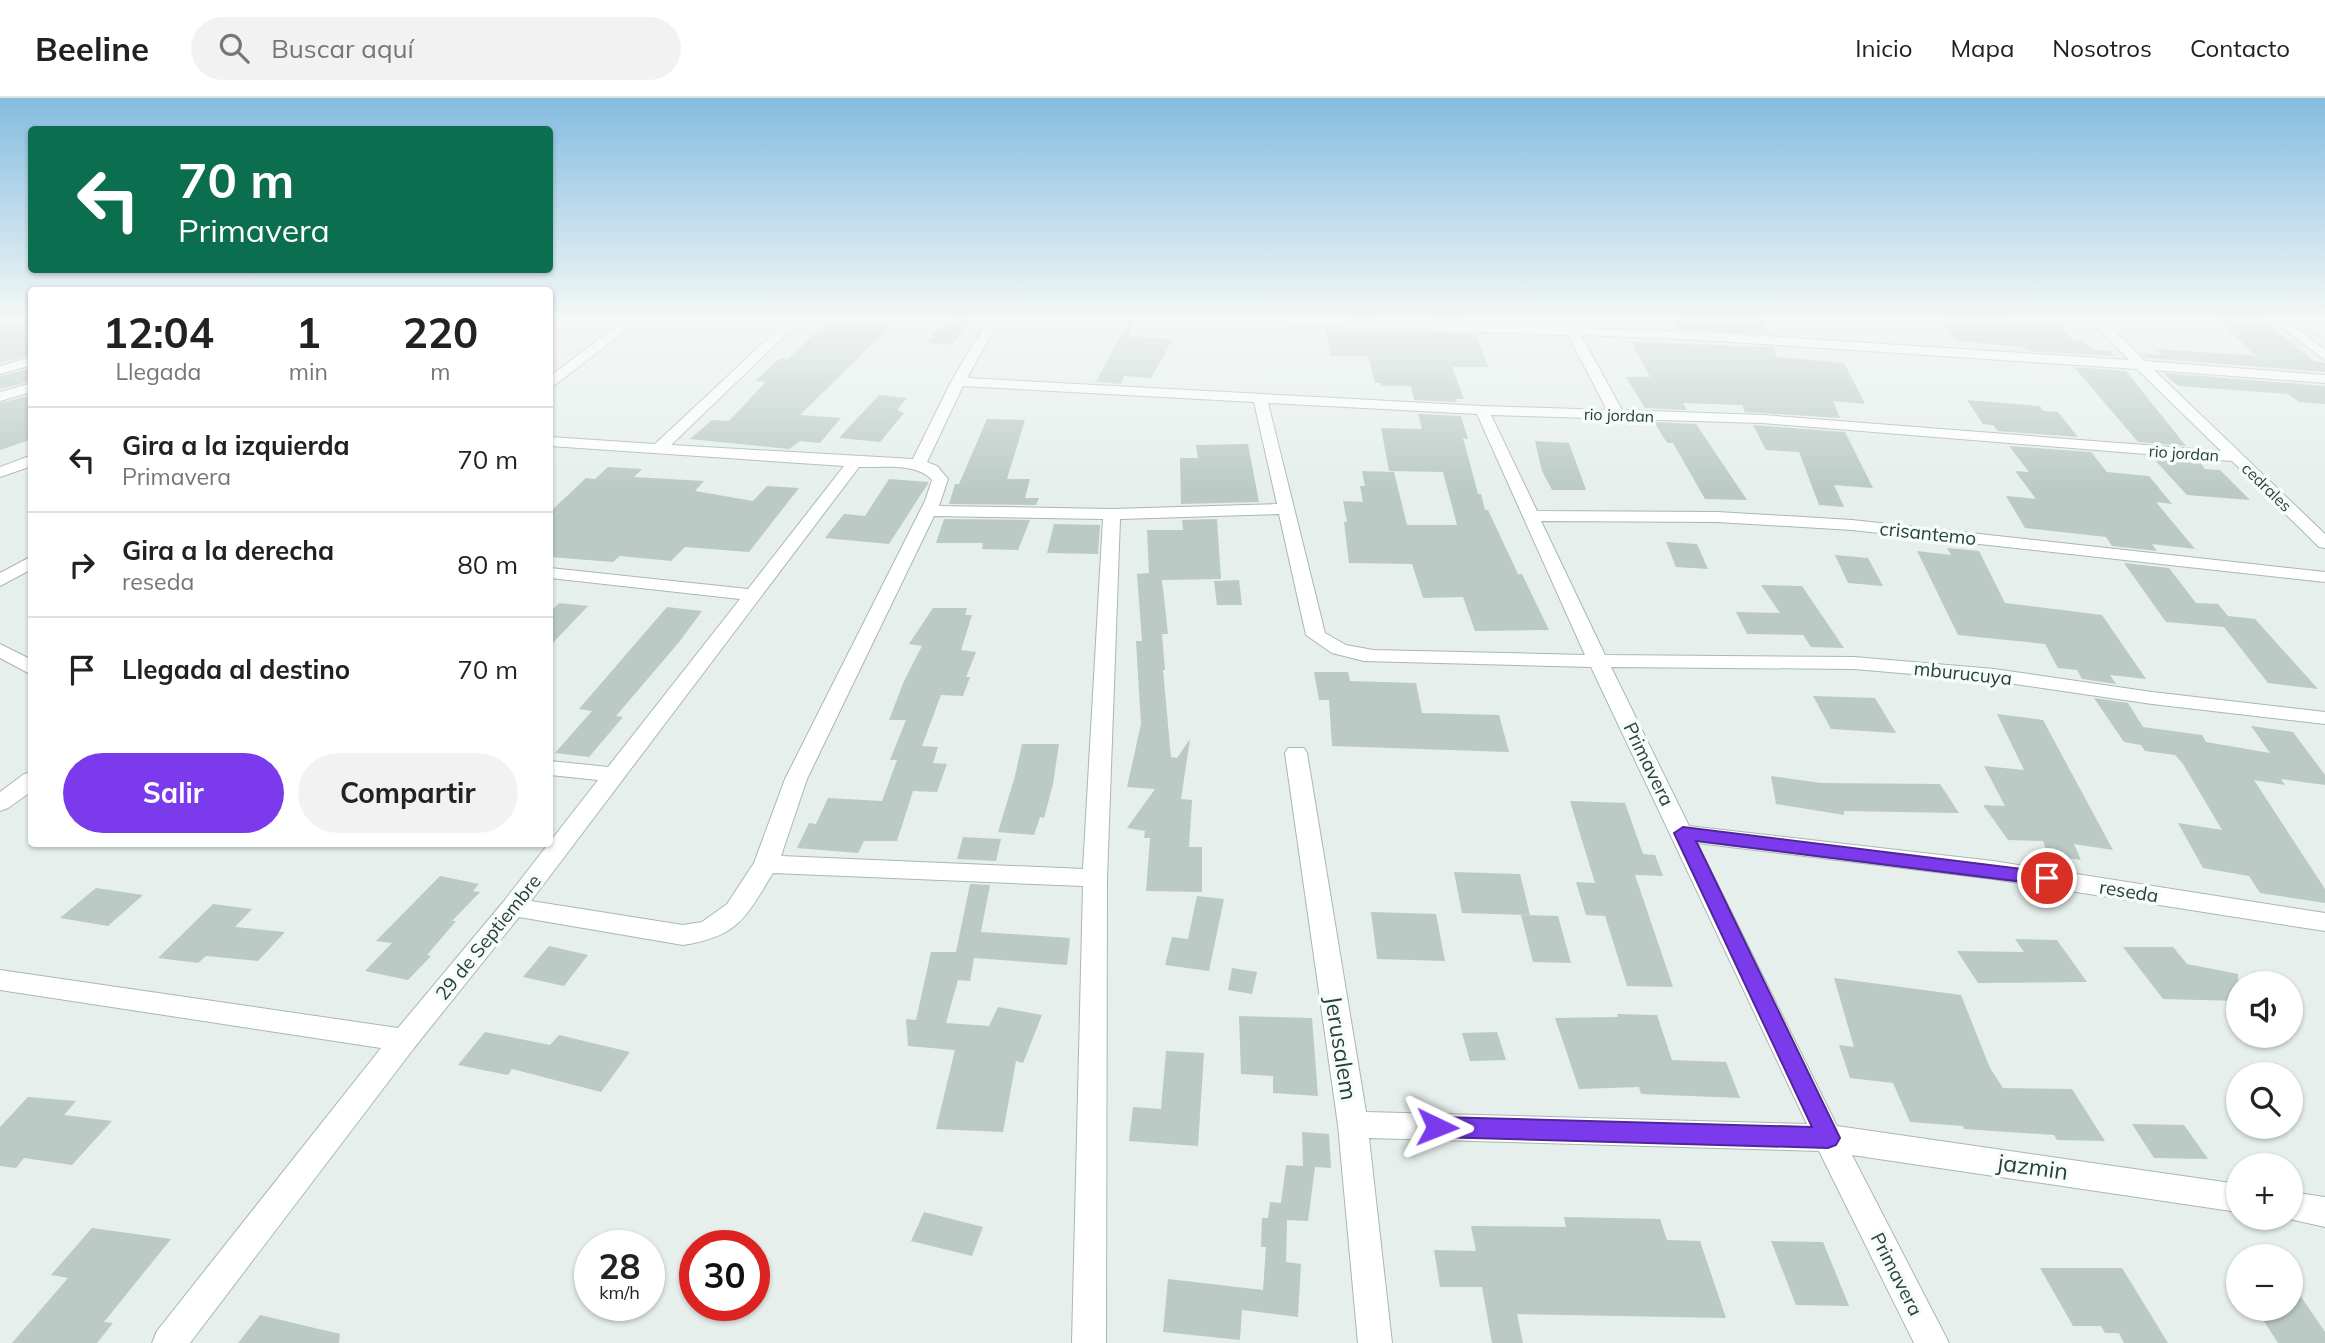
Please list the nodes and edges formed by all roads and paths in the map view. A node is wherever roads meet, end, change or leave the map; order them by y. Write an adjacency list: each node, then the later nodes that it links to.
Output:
1 (737, 374): 14 (street)
2 (963, 374): 7 (street)
3 (1595, 374): 12 (street)
4 (2150, 374): 15 (street, cedrales)
5 (2261, 374): 6 (street)
6 (2325, 379)
7 (958, 382): 10 (street, rio jordan); 18 (street)
8 (28, 388): 9 (street)
9 (0, 397)
10 (1261, 398): 11 (street, rio jordan); 20 (street, mburucuya)
11 (1482, 410): 12 (street, rio jordan); 23 (street, Primavera)
12 (1617, 415): 15 (street, rio jordan)
13 (553, 440): 14 (street)
14 (661, 446): 17 (street)
15 (2236, 457): 24 (street, cedrales)
16 (28, 461): 19 (street)
17 (855, 462): 18 (street); 29 (street, 29 de Septiembre)
18 (918, 464): 21 (street)
19 (0, 471)
20 (1286, 509): 22 (street); 31 (street, mburucuya)
21 (928, 512): 22 (street); 40 (street)
22 (1112, 514): 41 (street)
23 (1530, 516): 27 (street, crisantemo); 31 (street, Primavera)
24 (2325, 544)
25 (28, 564): 28 (street)
26 (553, 573): 29 (street)
27 (2325, 577)
28 (0, 581)
29 (752, 595): 36 (street, 29 de Septiembre)
30 (0, 650): 32 (street)
31 (1598, 661): 33 (street, mburucuya); 39 (street, Primavera)
32 (28, 667)
33 (2325, 718)
34 (1296, 754): 46 (street, Jerusalem)
35 (553, 768): 36 (street)
36 (615, 775): 42 (street, 29 de Septiembre)
37 (28, 782): 38 (street)
38 (0, 803)
39 (1683, 833): 43 (street, reseda); 47 (street, Primavera)
40 (766, 864): 41 (street); 42 (street)
41 (1096, 878): 52 (street)
42 (513, 907): 45 (street, 29 de Septiembre)
43 (2325, 922)
44 (0, 980): 45 (street)
45 (404, 1040): 51 (street, 29 de Septiembre)
46 (1353, 1125): 47 (street, jazmin); 53 (street, Jerusalem)
47 (1828, 1138): 48 (street, jazmin); 54 (street, Primavera)
48 (2226, 1196)
49 (2303, 1208): 50 (street)
50 (2325, 1212)
51 (169, 1343)
52 (1088, 1343)
53 (1375, 1343)
54 (1932, 1343)

